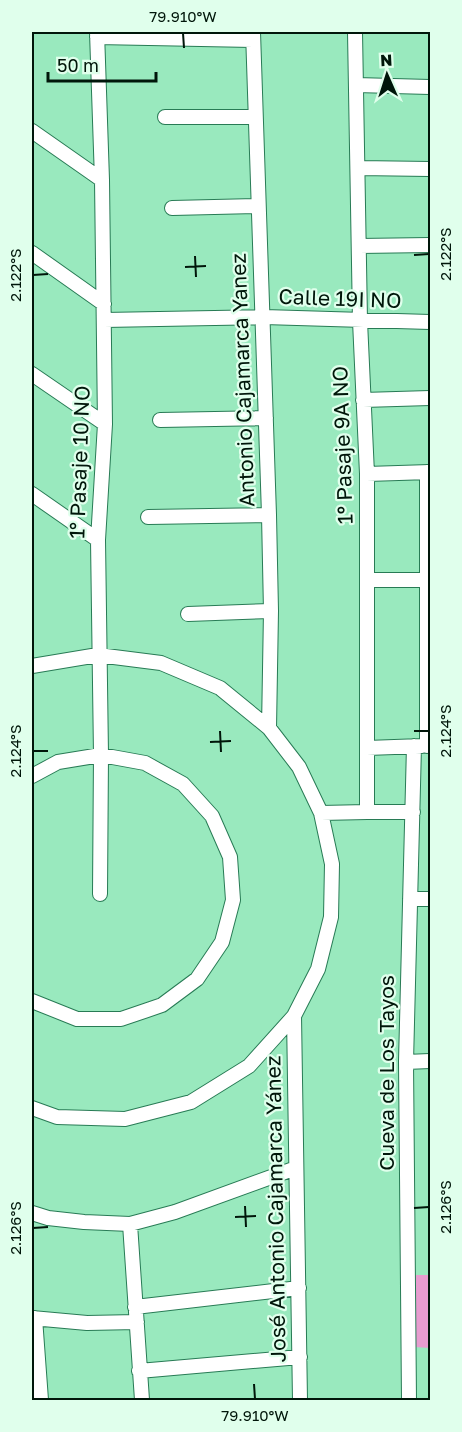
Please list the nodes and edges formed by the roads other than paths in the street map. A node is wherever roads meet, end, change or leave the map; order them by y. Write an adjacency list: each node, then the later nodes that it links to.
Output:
1 (354, 32): 4 (street, 1º Pasaje 9A NO)
2 (97, 34): 3 (street); 11 (street, 1° Pasaje 10 NO)
3 (253, 36): 7 (street, Antonio Cajamarca Yanez)
4 (356, 85): 5 (street); 9 (street, 1º Pasaje 9A NO)
5 (430, 87)
6 (165, 117): 7 (street)
7 (255, 117): 12 (street, Antonio Cajamarca Yanez)
8 (32, 131): 11 (street)
9 (358, 168): 10 (street); 14 (street, 1º Pasaje 9A NO)
10 (430, 169)
11 (102, 180): 17 (street, 1° Pasaje 10 NO)
12 (258, 206): 13 (street); 18 (street, Antonio Cajamarca Yanez)
13 (172, 208)
14 (359, 246): 15 (street); 20 (street, 1º Pasaje 9A NO)
15 (430, 246)
16 (32, 253): 17 (street)
17 (104, 304): 19 (street, 1° Pasaje 10 NO)
18 (264, 317): 19 (street, Calle 19I NO); 20 (street, Calle 19I NO); 25 (street, Antonio Cajamarca Yanez)
19 (104, 320): 27 (street, 1° Pasaje 10 NO)
20 (360, 321): 21 (street, Calle 19I NO); 24 (street, 1º Pasaje 9A NO)
21 (430, 322)
22 (32, 374): 27 (street)
23 (430, 398): 24 (street)
24 (363, 400): 29 (street, 1º Pasaje 9A NO)
25 (266, 418): 26 (street); 31 (street, Antonio Cajamarca Yanez)
26 (160, 420)
27 (105, 424): 33 (street, 1° Pasaje 10 NO)
28 (429, 472): 29 (street); 35 (street, Cueva de Los Tayos)
29 (367, 474): 34 (street, 1º Pasaje 9A NO)
30 (32, 494): 33 (street)
31 (269, 514): 32 (street); 36 (street, Antonio Cajamarca Yanez)
32 (148, 517)
33 (98, 540): 38 (street, 1° Pasaje 10 NO)
34 (367, 580): 35 (street); 42 (street, 1º Pasaje 9A NO)
35 (429, 580): 41 (street, Cueva de Los Tayos)
36 (271, 611): 37 (street); 40 (street, Antonio Cajamarca Yanez)
37 (188, 614)
38 (98, 655): 39 (street); 40 (street); 43 (street, 1° Pasaje 10 NO)
39 (32, 666)
40 (269, 728): 47 (street)
41 (424, 746): 42 (street); 46 (street, Cueva de Los Tayos)
42 (367, 748): 45 (street, 1º Pasaje 9A NO)
43 (101, 755): 44 (street); 48 (street, 1° Pasaje 10 NO); 51 (street)
44 (32, 776)
45 (367, 812): 46 (street); 47 (street)
46 (413, 812): 49 (street, Cueva de Los Tayos)
47 (321, 813): 52 (street)
48 (100, 894)
49 (411, 899): 50 (street); 54 (street, Cueva de Los Tayos)
50 (430, 899)
51 (32, 1001)
52 (294, 1016): 55 (street); 56 (street, José Antonio Cajamarca Yánez)
53 (430, 1061): 54 (street)
54 (406, 1062): 68 (street, Cueva de Los Tayos)
55 (32, 1108)
56 (296, 1168): 58 (street); 59 (street, José Antonio Cajamarca Yánez)
57 (32, 1213): 58 (street)
58 (130, 1224): 60 (street)
59 (299, 1288): 60 (street); 63 (street, José Antonio Cajamarca Yánez)
60 (135, 1307): 62 (street)
61 (33, 1318): 62 (street); 65 (street)
62 (137, 1322): 64 (street)
63 (300, 1357): 64 (street); 67 (street, José Antonio Cajamarca Yánez)
64 (140, 1371): 66 (street)
65 (41, 1401)
66 (142, 1401)
67 (300, 1401)
68 (409, 1401)

